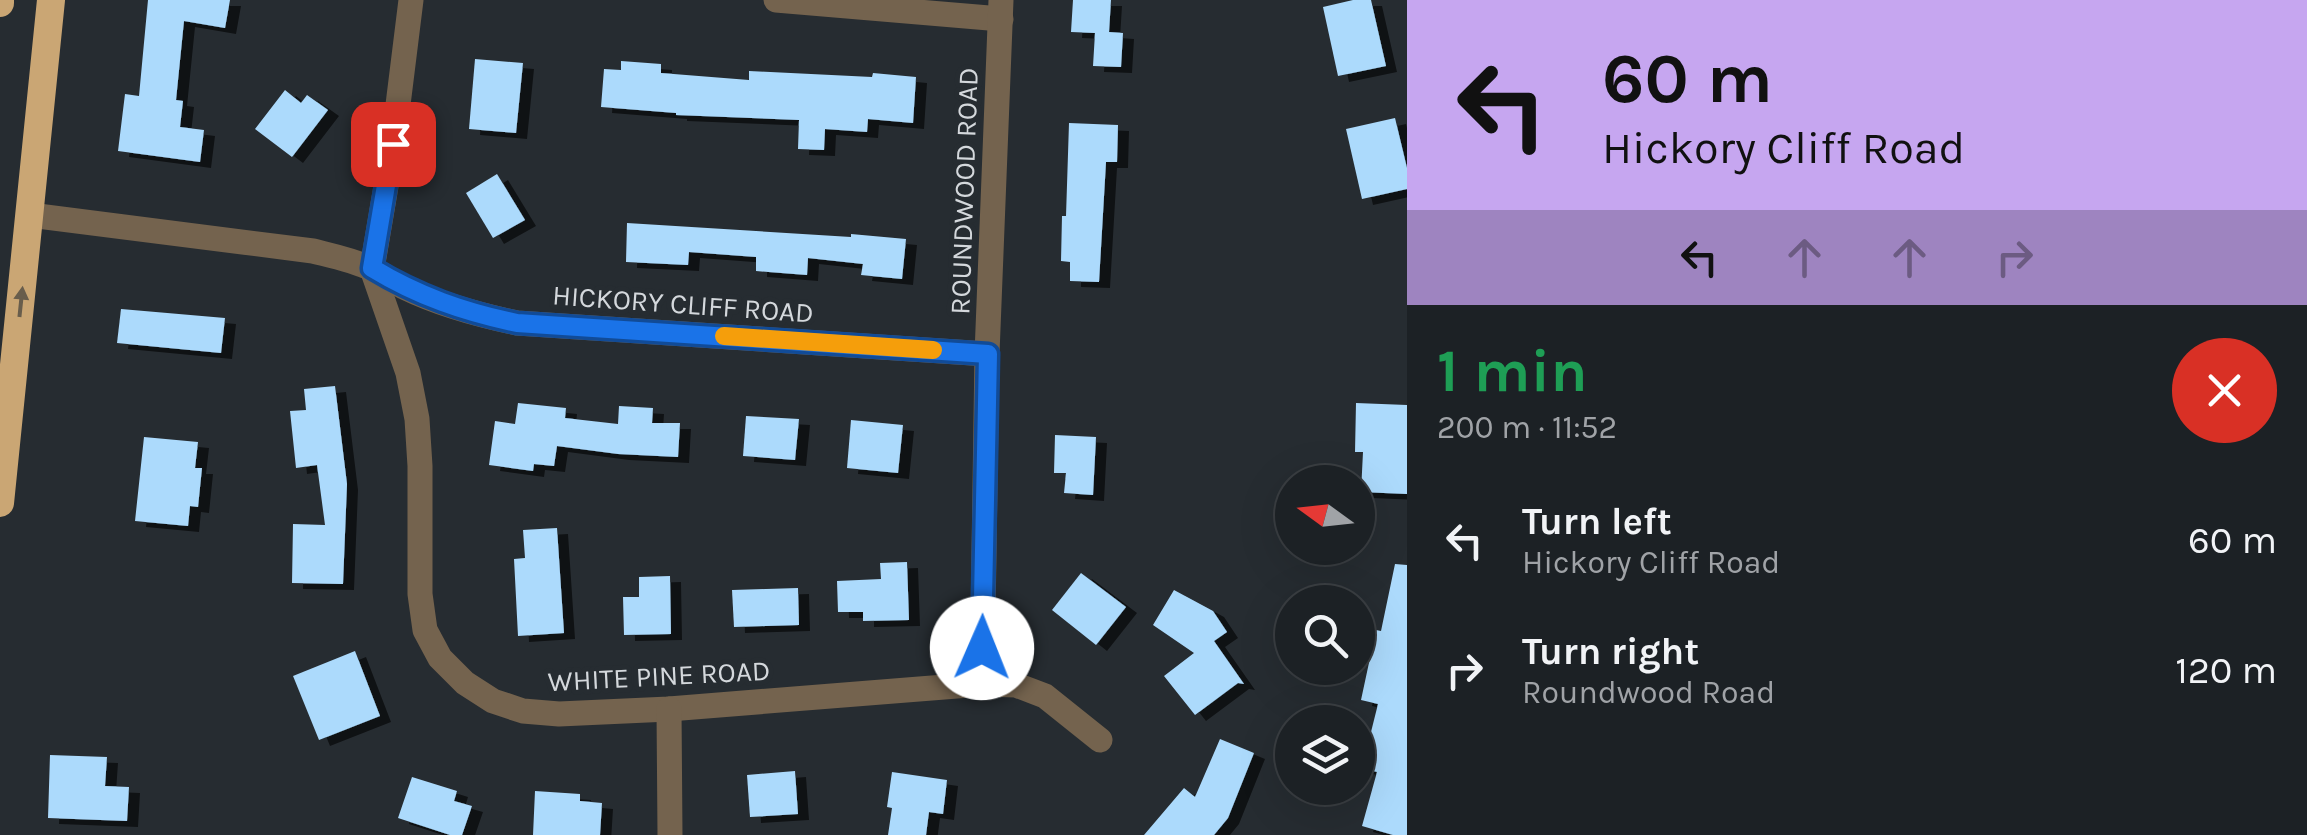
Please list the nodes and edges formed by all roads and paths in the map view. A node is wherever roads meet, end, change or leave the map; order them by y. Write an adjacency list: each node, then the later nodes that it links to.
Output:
1 (51, 0): 5 (highway)
2 (411, 0): 6 (street)
3 (776, 0): 4 (street)
4 (1001, 10): 7 (street, ROUNDWOOD ROAD)
5 (30, 215): 6 (street, HICKORY CLIFF ROAD); 8 (highway, one-way to 5)
6 (372, 268): 7 (street, HICKORY CLIFF ROAD); 10 (street, WHITE PINE ROAD)
7 (988, 354): 9 (street, ROUNDWOOD ROAD)
8 (0, 504)
9 (982, 684): 10 (street, WHITE PINE ROAD); 11 (street, WHITE PINE ROAD)
10 (669, 710): 12 (street)
11 (1100, 740)
12 (670, 835)

